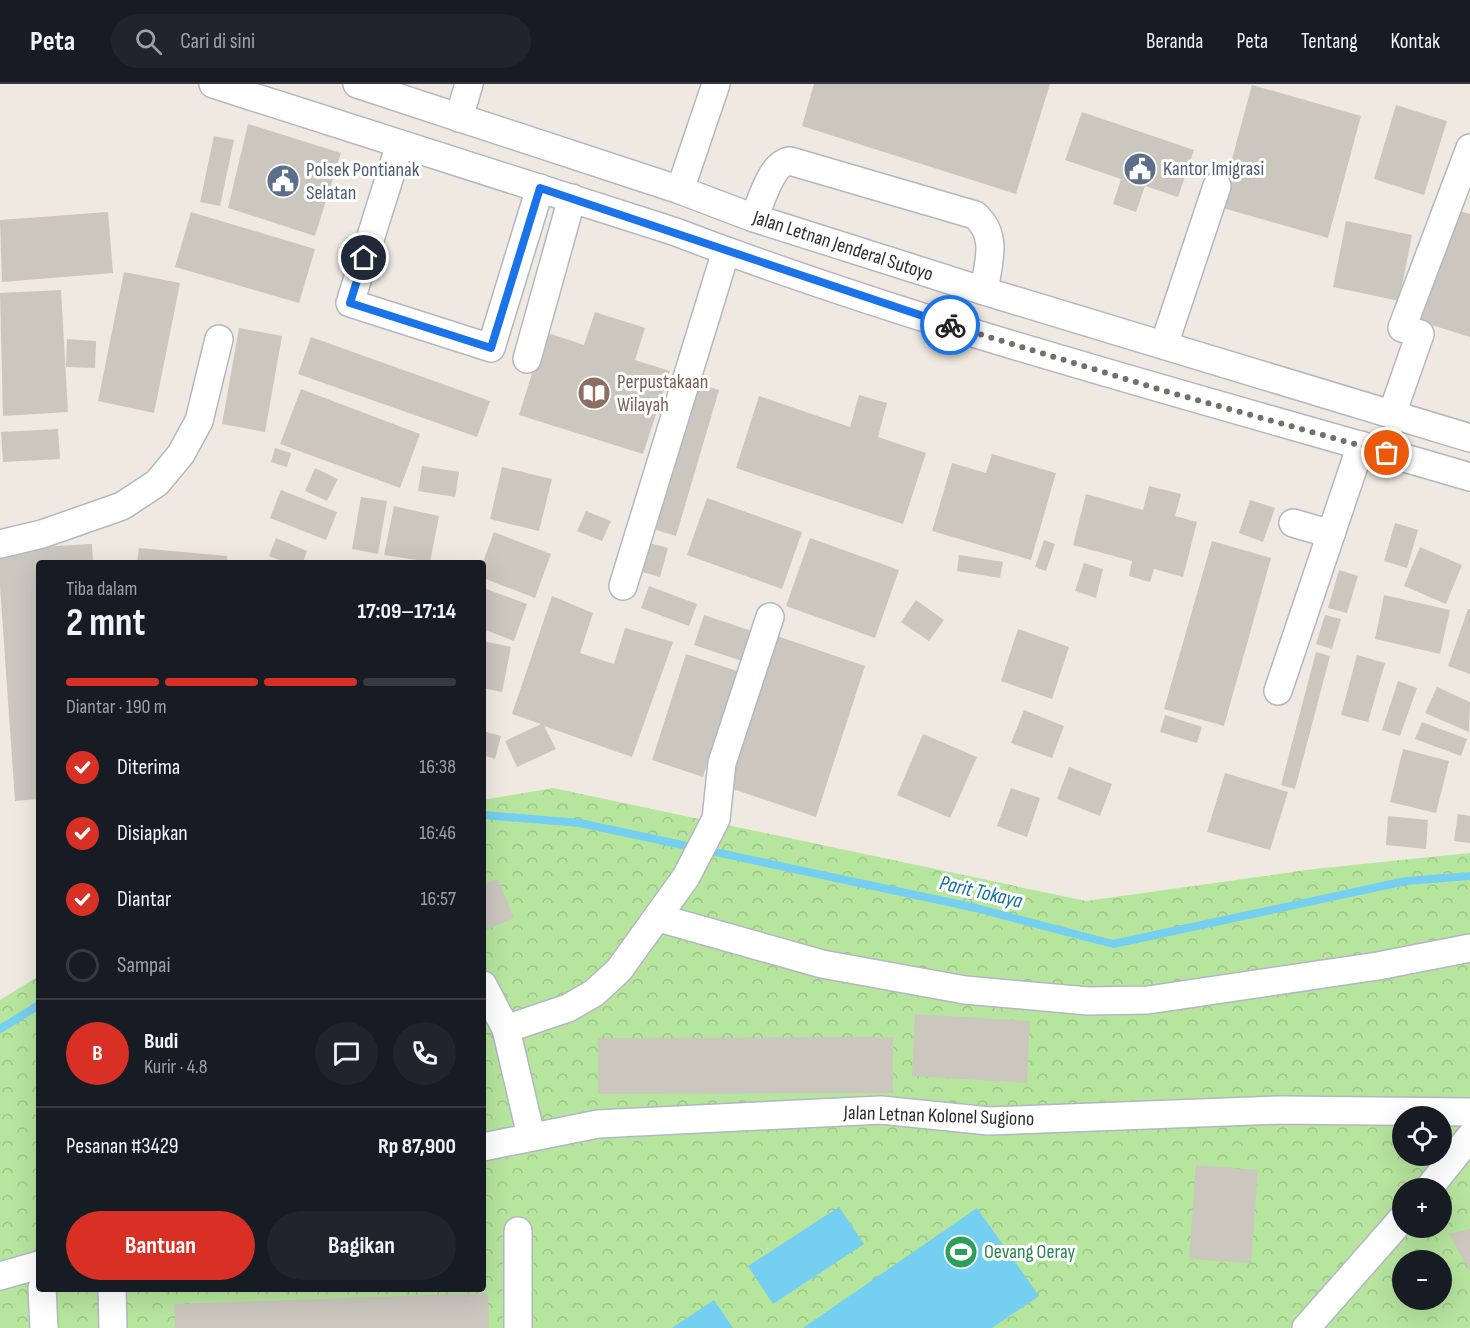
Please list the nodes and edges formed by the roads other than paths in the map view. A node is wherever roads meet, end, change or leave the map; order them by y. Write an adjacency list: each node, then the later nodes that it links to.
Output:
1 (213, 84): 6 (street, Jalan Letnan Jenderal Sutoyo)
2 (357, 84): 5 (street, Jalan Letnan Jenderal Sutoyo)
3 (469, 84): 5 (street)
4 (716, 84): 10 (street)
5 (459, 118): 10 (street, Jalan Letnan Jenderal Sutoyo)
6 (400, 144): 9 (street, Jalan Letnan Jenderal Sutoyo); 9 (street)
7 (1470, 148): 18 (street)
8 (1217, 186): 16 (street)
9 (540, 188): 11 (street, Jalan Letnan Jenderal Sutoyo)
10 (680, 190): 12 (street, Jalan Letnan Jenderal Sutoyo)
11 (572, 198): 13 (street, Jalan Letnan Jenderal Sutoyo); 17 (street)
12 (754, 218): 14 (street, Jalan Letnan Jenderal Sutoyo); 14 (street)
13 (726, 251): 20 (street, Jalan Letnan Jenderal Sutoyo); 25 (street)
14 (984, 291): 16 (street, Jalan Letnan Jenderal Sutoyo)
15 (219, 339): 24 (street)
16 (1164, 345): 18 (street, Jalan Letnan Jenderal Sutoyo)
17 (527, 358)
18 (1392, 414): 19 (street, Jalan Letnan Jenderal Sutoyo)
19 (1470, 438)
20 (1361, 445): 21 (street, Jalan Letnan Jenderal Sutoyo); 23 (street)
21 (1470, 477)
22 (1293, 523): 23 (street)
23 (1331, 534): 27 (street)
24 (0, 544)
25 (623, 586)
26 (770, 617): 28 (street)
27 (1278, 691)
28 (659, 918): 29 (street); 31 (street)
29 (1470, 948)
30 (486, 991): 31 (street)
31 (506, 1029): 33 (street)
32 (1470, 1112): 33 (street, Jalan Letnan Kolonel Sugiono)
33 (531, 1136): 35 (street, Jalan Letnan Kolonel Sugiono)
34 (1470, 1137): 36 (street)
35 (486, 1146)
36 (1437, 1178)
37 (1392, 1230): 46 (street)
38 (518, 1231): 45 (street)
39 (36, 1265): 40 (street)
40 (0, 1276)
41 (42, 1292): 43 (street)
42 (112, 1292): 44 (street)
43 (44, 1328)
44 (113, 1328)
45 (518, 1328)
46 (1306, 1328)

